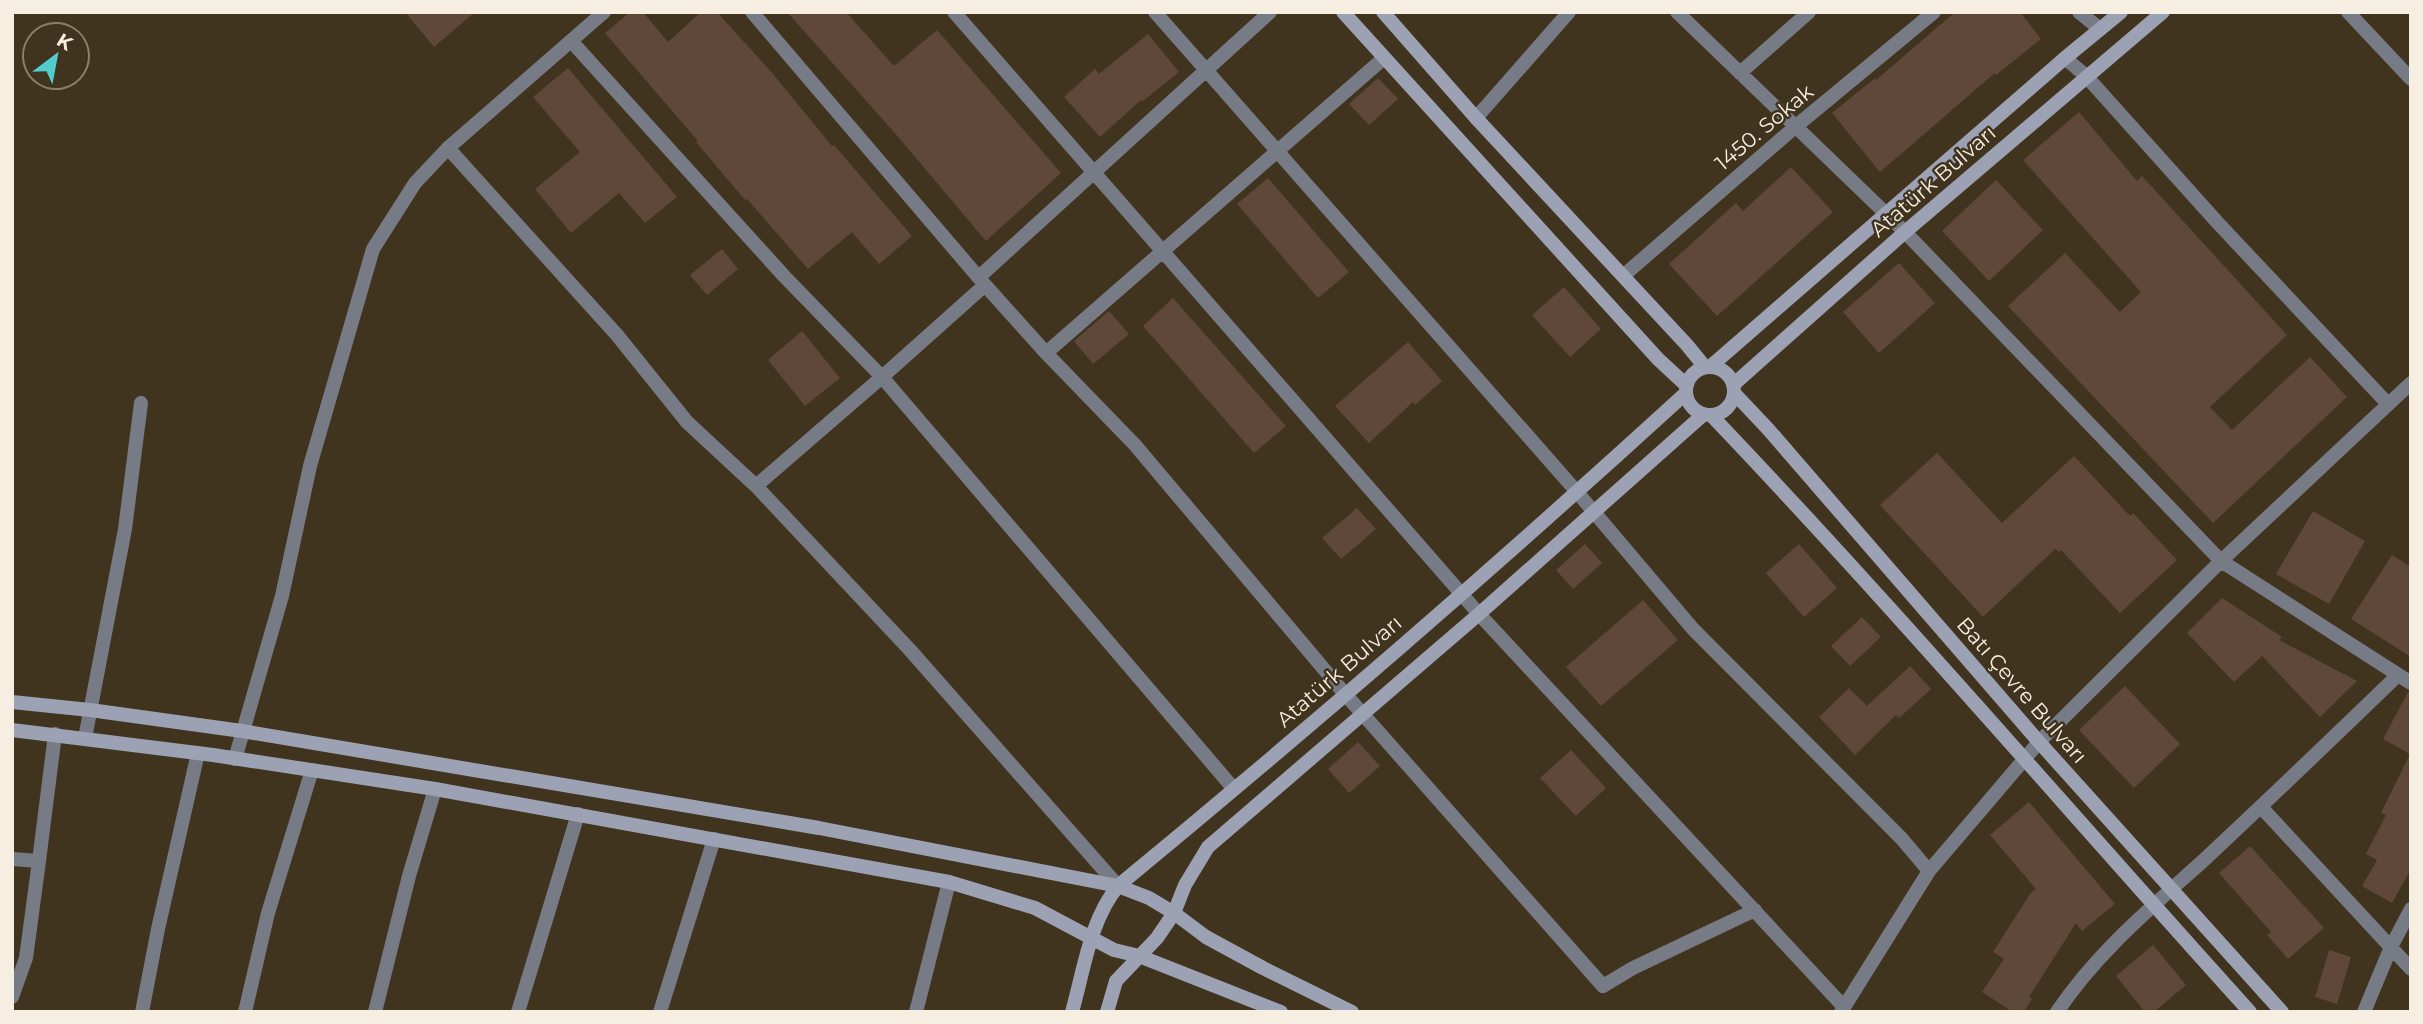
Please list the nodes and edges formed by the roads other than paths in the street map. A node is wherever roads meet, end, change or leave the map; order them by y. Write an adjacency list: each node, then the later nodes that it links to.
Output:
1 (604, 12): 17 (street)
2 (752, 12): 33 (street)
3 (954, 12): 28 (street)
4 (1155, 12): 20 (street)
5 (1270, 12): 20 (street)
6 (1343, 12): 18 (main road)
7 (1382, 12): 24 (main road)
8 (1569, 12): 24 (street)
9 (1677, 12): 21 (street)
10 (1809, 12): 21 (street)
11 (1934, 12): 25 (street, 1450. Sokak)
12 (2079, 12): 16 (street)
13 (2121, 12): 16 (main road, Atatürk Bulvarı)
14 (2163, 12): 22 (main road, Atatürk Bulvarı)
15 (2348, 12): 23 (street)
16 (2100, 29): 19 (main road, Atatürk Bulvarı)
17 (572, 42): 26 (street); 36 (street)
18 (1384, 58): 27 (street); 38 (main road)
19 (2065, 58): 22 (street); 29 (main road, Atatürk Bulvarı)
20 (1206, 71): 27 (street); 28 (street)
21 (1740, 73): 25 (street)
22 (2086, 76): 30 (main road, Atatürk Bulvarı); 41 (street)
23 (2411, 79)
24 (1476, 118): 32 (main road)
25 (1795, 127): 29 (street); 32 (street, 1450. Sokak)
26 (448, 148): 43 (street); 55 (street)
27 (1278, 152): 31 (street); 44 (street)
28 (1094, 173): 31 (street); 33 (street)
29 (1885, 215): 30 (street); 35 (main road, Atatürk Bulvarı)
30 (1905, 232): 39 (main road, Atatürk Bulvarı); 46 (street)
31 (1161, 251): 34 (street); 47 (street)
32 (1623, 276): 35 (main road)
33 (982, 281): 34 (street); 36 (street)
34 (1046, 353): 50 (street)
35 (1708, 367): 38 (main road); 39 (main road)
36 (882, 377): 43 (street); 64 (street)
37 (2411, 383): 41 (street)
38 (1686, 389): 42 (main road); 44 (main road, Atatürk Bulvarı)
39 (1734, 389): 42 (main road); 58 (main road, Batı Çevre Bulvarı)
40 (141, 403): 52 (street)
41 (2388, 404): 46 (street)
42 (1707, 414): 45 (main road); 60 (main road, Batı Çevre Bulvarı)
43 (756, 486): 72 (street)
44 (1577, 492): 45 (street); 47 (main road, Atatürk Bulvarı)
45 (1595, 513): 48 (main road); 70 (street)
46 (2221, 561): 49 (street); 58 (street)
47 (1461, 593): 48 (street); 50 (main road, Atatürk Bulvarı)
48 (1479, 614): 53 (main road); 76 (street)
49 (2404, 679): 65 (street)
50 (1345, 694): 53 (street); 64 (main road, Atatürk Bulvarı)
51 (12, 702): 52 (main road)
52 (90, 710): 55 (main road); 57 (street)
53 (1363, 714): 76 (street); 77 (main road)
54 (12, 730): 56 (main road)
55 (242, 731): 61 (street); 72 (main road)
56 (55, 734): 57 (main road); 69 (street)
57 (85, 738): 59 (main road)
58 (2039, 741): 60 (street); 73 (main road, Batı Çevre Bulvarı)
59 (198, 753): 61 (main road); 85 (street)
60 (2025, 758): 70 (street); 74 (main road, Batı Çevre Bulvarı)
61 (235, 759): 62 (main road)
62 (312, 770): 63 (main road); 86 (street)
63 (435, 789): 66 (main road); 87 (street)
64 (1234, 789): 72 (main road, Atatürk Bulvarı)
65 (2261, 807): 73 (street); 79 (street)
66 (578, 814): 67 (main road); 88 (street)
67 (714, 839): 71 (main road); 89 (street)
68 (12, 859): 69 (street)
69 (39, 861): 82 (street)
70 (1929, 871): 84 (street)
71 (949, 882): 78 (main road); 90 (street)
72 (1118, 886): 77 (main road); 78 (main road, Atatürk Bulvarı)
73 (2172, 889): 74 (street); 97 (main road, Batı Çevre Bulvarı)
74 (2153, 905): 95 (street); 96 (main road, Batı Çevre Bulvarı)
75 (2411, 909): 79 (street)
76 (1755, 910): 84 (street)
77 (1174, 914): 80 (main road); 94 (main road)
78 (1093, 937): 80 (main road); 91 (main road, Atatürk Bulvarı)
79 (2391, 947): 81 (street); 98 (street)
80 (1139, 956): 83 (main road); 92 (main road)
81 (2411, 969)
82 (12, 998)
83 (1258, 1007): 93 (main road)
84 (1843, 1009)
85 (142, 1012)
86 (245, 1012)
87 (375, 1012)
88 (518, 1012)
89 (660, 1012)
90 (916, 1012)
91 (1072, 1012)
92 (1107, 1012)
93 (1281, 1012)
94 (1352, 1012)
95 (2057, 1012)
96 (2250, 1012)
97 (2282, 1012)
98 (2364, 1012)

